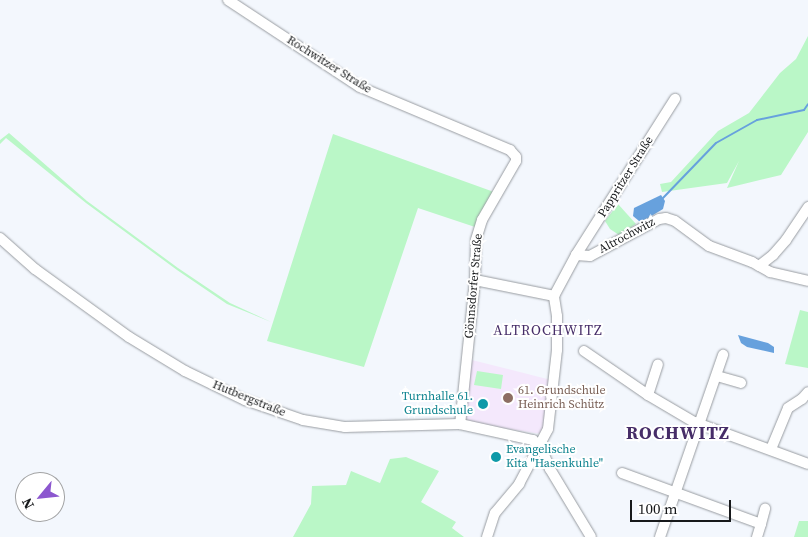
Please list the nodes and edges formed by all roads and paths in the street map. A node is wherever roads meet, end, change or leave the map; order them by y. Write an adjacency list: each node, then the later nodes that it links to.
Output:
1 (228, 0): 3 (street, Rochwitzer Straße)
2 (675, 99): 6 (street, Pappritzer Straße)
3 (516, 157): 8 (street, Gönnsdorfer Straße)
4 (808, 207): 7 (street)
5 (0, 238): 18 (street, Hutbergstraße)
6 (576, 255): 7 (street, Altrochwitz); 10 (street)
7 (759, 266): 9 (street)
8 (475, 280): 10 (street); 18 (street, Gönnsdorfer Straße)
9 (808, 281)
10 (554, 296): 20 (street)
11 (584, 351): 17 (street)
12 (723, 354): 14 (street)
13 (658, 365): 17 (street)
14 (717, 376): 15 (street); 19 (street)
15 (741, 383)
16 (808, 392): 21 (street)
17 (648, 395): 19 (street)
18 (460, 424): 20 (street, Hutbergstraße)
19 (700, 424): 21 (street); 24 (street)
20 (538, 445): 27 (street); 28 (street)
21 (772, 449): 22 (street)
22 (808, 464)
23 (622, 474): 24 (street)
24 (675, 494): 26 (street); 29 (street)
25 (765, 509): 26 (street)
26 (760, 524): 30 (street)
27 (487, 537)
28 (591, 537)
29 (660, 537)
30 (757, 537)

